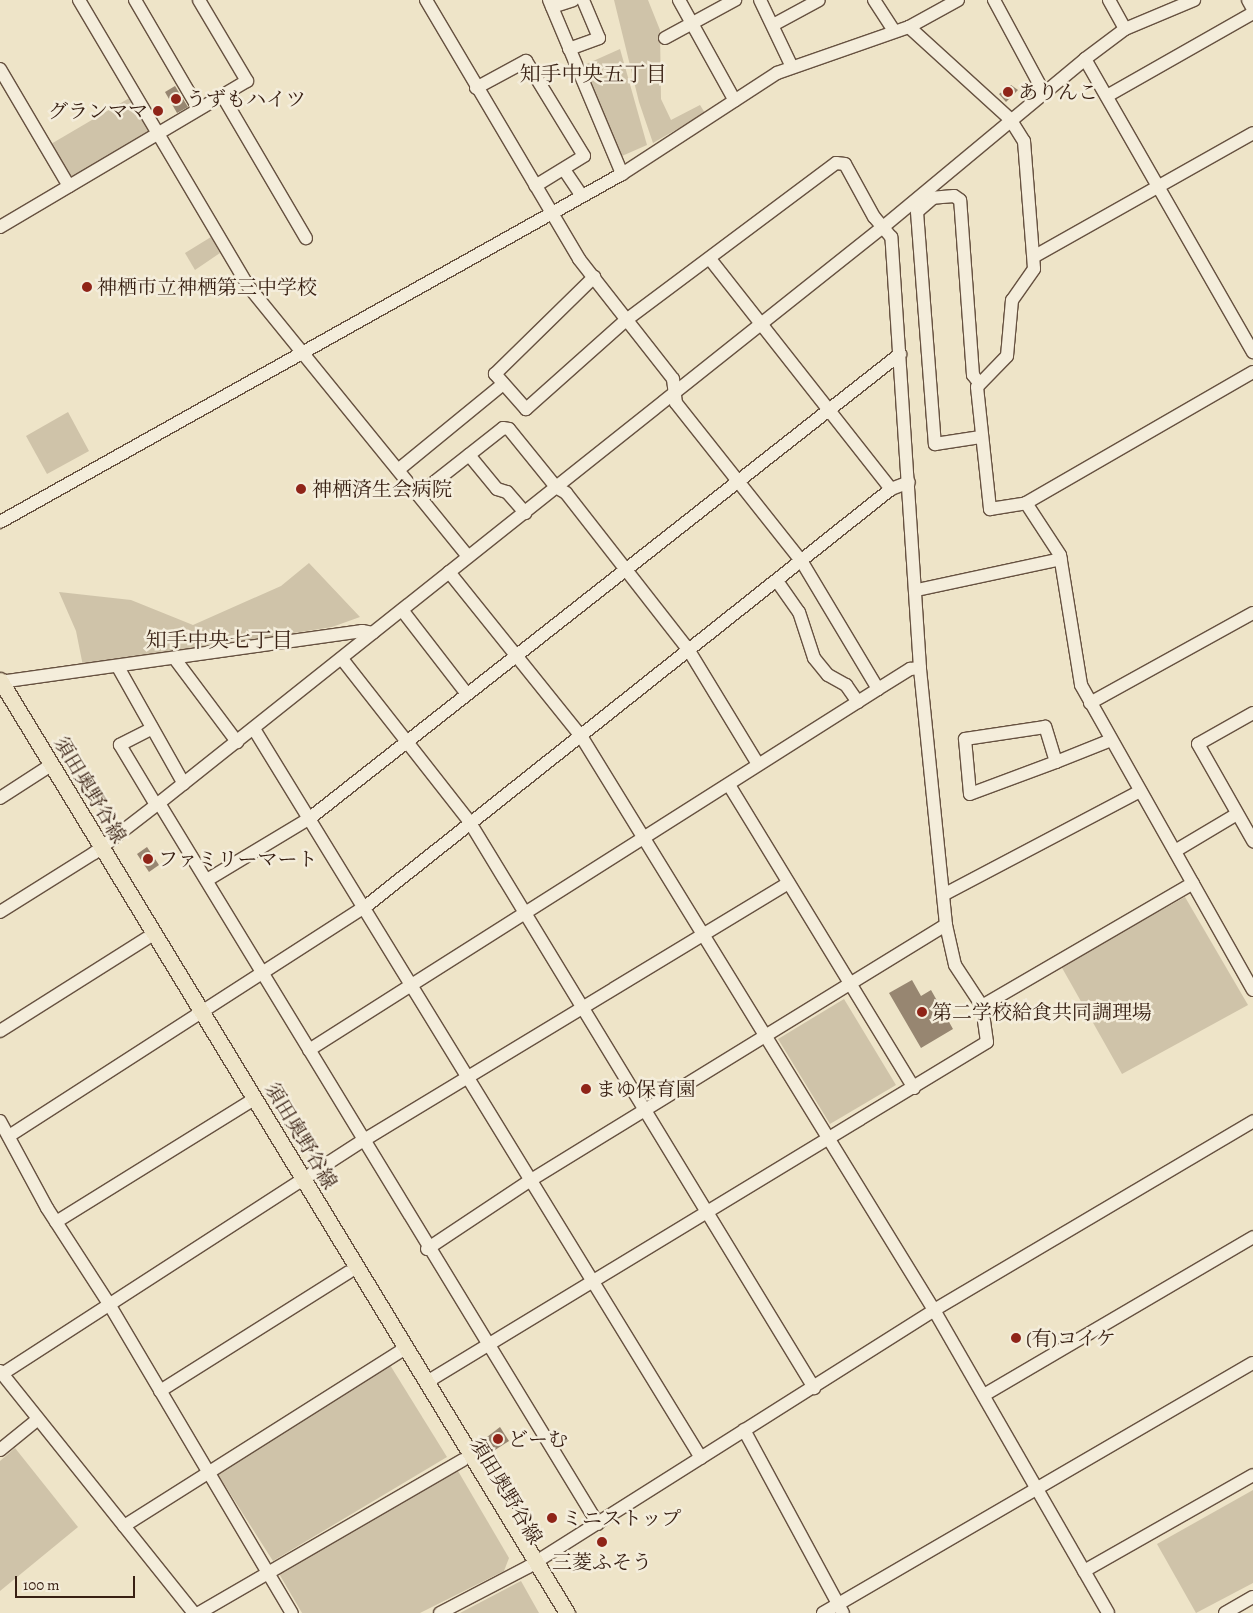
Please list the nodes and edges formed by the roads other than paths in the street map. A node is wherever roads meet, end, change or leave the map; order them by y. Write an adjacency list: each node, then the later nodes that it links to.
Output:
1 (78, 0): 38 (street)
2 (135, 0): 35 (street)
3 (199, 0): 32 (street)
4 (426, 0): 30 (street)
5 (573, 0): 17 (street)
6 (583, 0): 26 (street)
7 (679, 0): 20 (street)
8 (735, 0): 20 (street)
9 (760, 0): 21 (street)
10 (819, 0): 21 (street)
11 (874, 0): 24 (street)
12 (958, 0): 22 (street)
13 (994, 0): 31 (street)
14 (1109, 0): 23 (street)
15 (1194, 0): 23 (street)
16 (1248, 0): 18 (street)
17 (550, 4): 26 (street)
18 (1253, 9)
19 (1253, 13): 33 (street)
20 (692, 23): 25 (street); 34 (street)
21 (774, 25): 28 (street)
22 (909, 27): 24 (street); 36 (street)
23 (1125, 29): 27 (street)
24 (894, 31): 28 (street)
25 (665, 38)
26 (569, 49): 40 (street)
27 (1085, 59): 31 (street); 33 (street)
28 (792, 67): 34 (street)
29 (0, 69): 41 (street)
30 (476, 88): 39 (street); 42 (street)
31 (1043, 92): 36 (street)
32 (222, 95): 35 (street); 48 (street)
33 (1107, 96): 43 (street)
34 (735, 102): 40 (street)
35 (198, 108): 38 (street)
36 (1010, 119): 47 (street); 49 (street)
37 (1253, 133): 43 (street)
38 (156, 134): 41 (street); 54 (street)
39 (565, 171): 42 (street); 44 (street)
40 (622, 174): 44 (street)
41 (69, 186): 46 (street)
42 (535, 186): 45 (street)
43 (1158, 187): 49 (street); 55 (street)
44 (582, 196): 45 (street)
45 (553, 213): 51 (street); 54 (street)
46 (0, 227)
47 (883, 227): 50 (street); 53 (street); 56 (street)
48 (306, 238)
49 (1035, 256): 58 (street)
50 (710, 259): 52 (street); 53 (street)
51 (594, 277): 52 (street); 59 (street)
52 (626, 320): 59 (street); 60 (street)
53 (762, 325): 60 (street); 61 (street)
54 (303, 352): 64 (street); 72 (street)
55 (1253, 352)
56 (900, 354): 61 (street); 66 (street)
57 (1253, 372): 70 (street)
58 (979, 383): 62 (street); 62 (street)
59 (503, 384): 64 (street)
60 (677, 391): 65 (street); 67 (street)
61 (827, 410): 65 (street); 68 (street)
62 (980, 437): 70 (street)
63 (469, 455): 67 (street); 69 (street); 71 (street)
64 (398, 470): 69 (street)
65 (737, 481): 75 (street); 76 (street)
66 (909, 482): 68 (street); 79 (street)
67 (556, 488): 71 (street); 76 (street)
68 (891, 489): 75 (street)
69 (418, 495): 73 (street)
70 (1026, 503): 74 (street)
71 (525, 513): 73 (street)
72 (0, 522)
73 (468, 556): 77 (street)
74 (1061, 559): 79 (street); 94 (street)
75 (802, 562): 78 (street); 90 (street)
76 (624, 568): 83 (street); 84 (street)
77 (449, 572): 80 (street); 84 (street)
78 (777, 581): 83 (street); 93 (street)
79 (917, 590): 88 (street)
80 (402, 610): 82 (street); 91 (street)
81 (1253, 613): 94 (street)
82 (373, 633): 85 (street); 86 (street)
83 (688, 649): 98 (street); 103 (street)
84 (516, 656): 91 (street); 98 (street)
85 (175, 658): 87 (street); 100 (street)
86 (342, 659): 96 (street); 101 (street)
87 (118, 667): 89 (street); 97 (street)
88 (920, 668): 90 (street); 120 (street)
89 (0, 681): 104 (main road, 須田奥野谷線)
90 (878, 688): 93 (street)
91 (467, 694): 101 (street)
92 (0, 698): 104 (main road, 須田奥野谷線)
93 (858, 702): 103 (street)
94 (1090, 703): 99 (street)
95 (1252, 717): 110 (street)
96 (254, 728): 100 (street); 111 (street)
97 (150, 729): 105 (street); 109 (street)
98 (581, 736): 112 (street); 113 (street)
99 (1111, 740): 102 (street); 107 (street)
100 (237, 742): 105 (street)
101 (407, 742): 111 (street); 112 (street)
102 (1056, 762): 102 (street)
103 (758, 764): 106 (street)
104 (48, 768): 108 (street); 115 (main road, 須田奥野谷線)
105 (184, 784): 109 (street)
106 (729, 785): 113 (street); 118 (street)
107 (1140, 791): 116 (street); 120 (street)
108 (0, 798)
109 (158, 804): 115 (street); 117 (street)
110 (1237, 814): 114 (street); 116 (street)
111 (310, 818): 117 (street); 121 (street)
112 (469, 821): 121 (street); 123 (street)
113 (644, 838): 123 (street); 125 (street)
114 (1253, 841)
115 (98, 850): 122 (street); 126 (main road, 須田奥野谷線); 133 (main road, 須田奥野谷線)
116 (1175, 851): 119 (street)
117 (208, 880): 127 (street)
118 (788, 883): 125 (street); 129 (street)
119 (1193, 883): 130 (street); 131 (street)
120 (943, 895): 124 (street)
121 (365, 907): 127 (street); 128 (street)
122 (0, 912)
123 (525, 913): 128 (street); 132 (street)
124 (946, 925): 129 (street); 131 (street)
125 (703, 934): 132 (street); 135 (street)
126 (146, 938): 133 (main road, 須田奥野谷線); 134 (street)
127 (261, 971): 133 (street); 136 (street)
128 (413, 984): 136 (street); 137 (street)
129 (851, 985): 135 (street); 138 (street)
130 (1253, 990)
131 (982, 1006): 138 (street)
132 (583, 1007): 137 (street); 140 (street)
133 (197, 1013): 139 (main road, 須田奥野谷線); 143 (street)
134 (0, 1031)
135 (764, 1037): 140 (street); 144 (street)
136 (309, 1050): 145 (street)
137 (469, 1077): 145 (street); 146 (street)
138 (914, 1088): 144 (street)
139 (251, 1101): 147 (main road, 須田奥野谷線); 149 (street)
140 (645, 1110): 146 (street); 148 (street)
141 (0, 1121): 143 (street)
142 (1253, 1121): 155 (street)
143 (9, 1136): 149 (street)
144 (828, 1138): 148 (street); 155 (street)
145 (364, 1140): 147 (street); 151 (street)
146 (531, 1180): 151 (street); 153 (street)
147 (300, 1182): 152 (main road, 須田奥野谷線); 154 (street); 157 (main road, 須田奥野谷線)
148 (707, 1212): 153 (street); 161 (street)
149 (56, 1222): 154 (street)
150 (1253, 1237): 163 (street)
151 (427, 1249): 156 (street)
152 (349, 1272): 157 (main road, 須田奥野谷線); 162 (street)
153 (592, 1281): 156 (street); 167 (street)
154 (109, 1304): 159 (street); 162 (street)
155 (934, 1310): 161 (street); 163 (street)
156 (487, 1344): 160 (street); 172 (street)
157 (402, 1350): 160 (main road, 須田奥野谷線); 168 (main road, 須田奥野谷線); 169 (street)
158 (1253, 1363): 171 (street)
159 (1, 1372): 164 (street)
160 (427, 1382): 174 (main road, 須田奥野谷線)
161 (814, 1388): 165 (street)
162 (160, 1391): 169 (street)
163 (984, 1396): 171 (street)
164 (38, 1419): 166 (street); 173 (street)
165 (744, 1430): 167 (street); 178 (street)
166 (0, 1450)
167 (701, 1458): 172 (street)
168 (464, 1460): 174 (main road, 須田奥野谷線); 176 (street)
169 (209, 1471): 173 (street); 176 (street)
170 (1253, 1475): 175 (street)
171 (1038, 1490): 175 (street); 178 (street)
172 (598, 1524): 174 (street)
173 (124, 1526): 179 (street)
174 (532, 1565): 182 (street); 183 (main road, 須田奥野谷線); 184 (main road, 須田奥野谷線)
175 (1084, 1571): 186 (street)
176 (268, 1572): 180 (street); 181 (street)
177 (1253, 1597): 187 (street)
178 (841, 1609): 185 (street)
179 (194, 1613)
180 (199, 1613)
181 (292, 1613)
182 (440, 1613)
183 (557, 1613)
184 (567, 1613)
185 (824, 1613)
186 (1108, 1613)
187 (1225, 1613)

